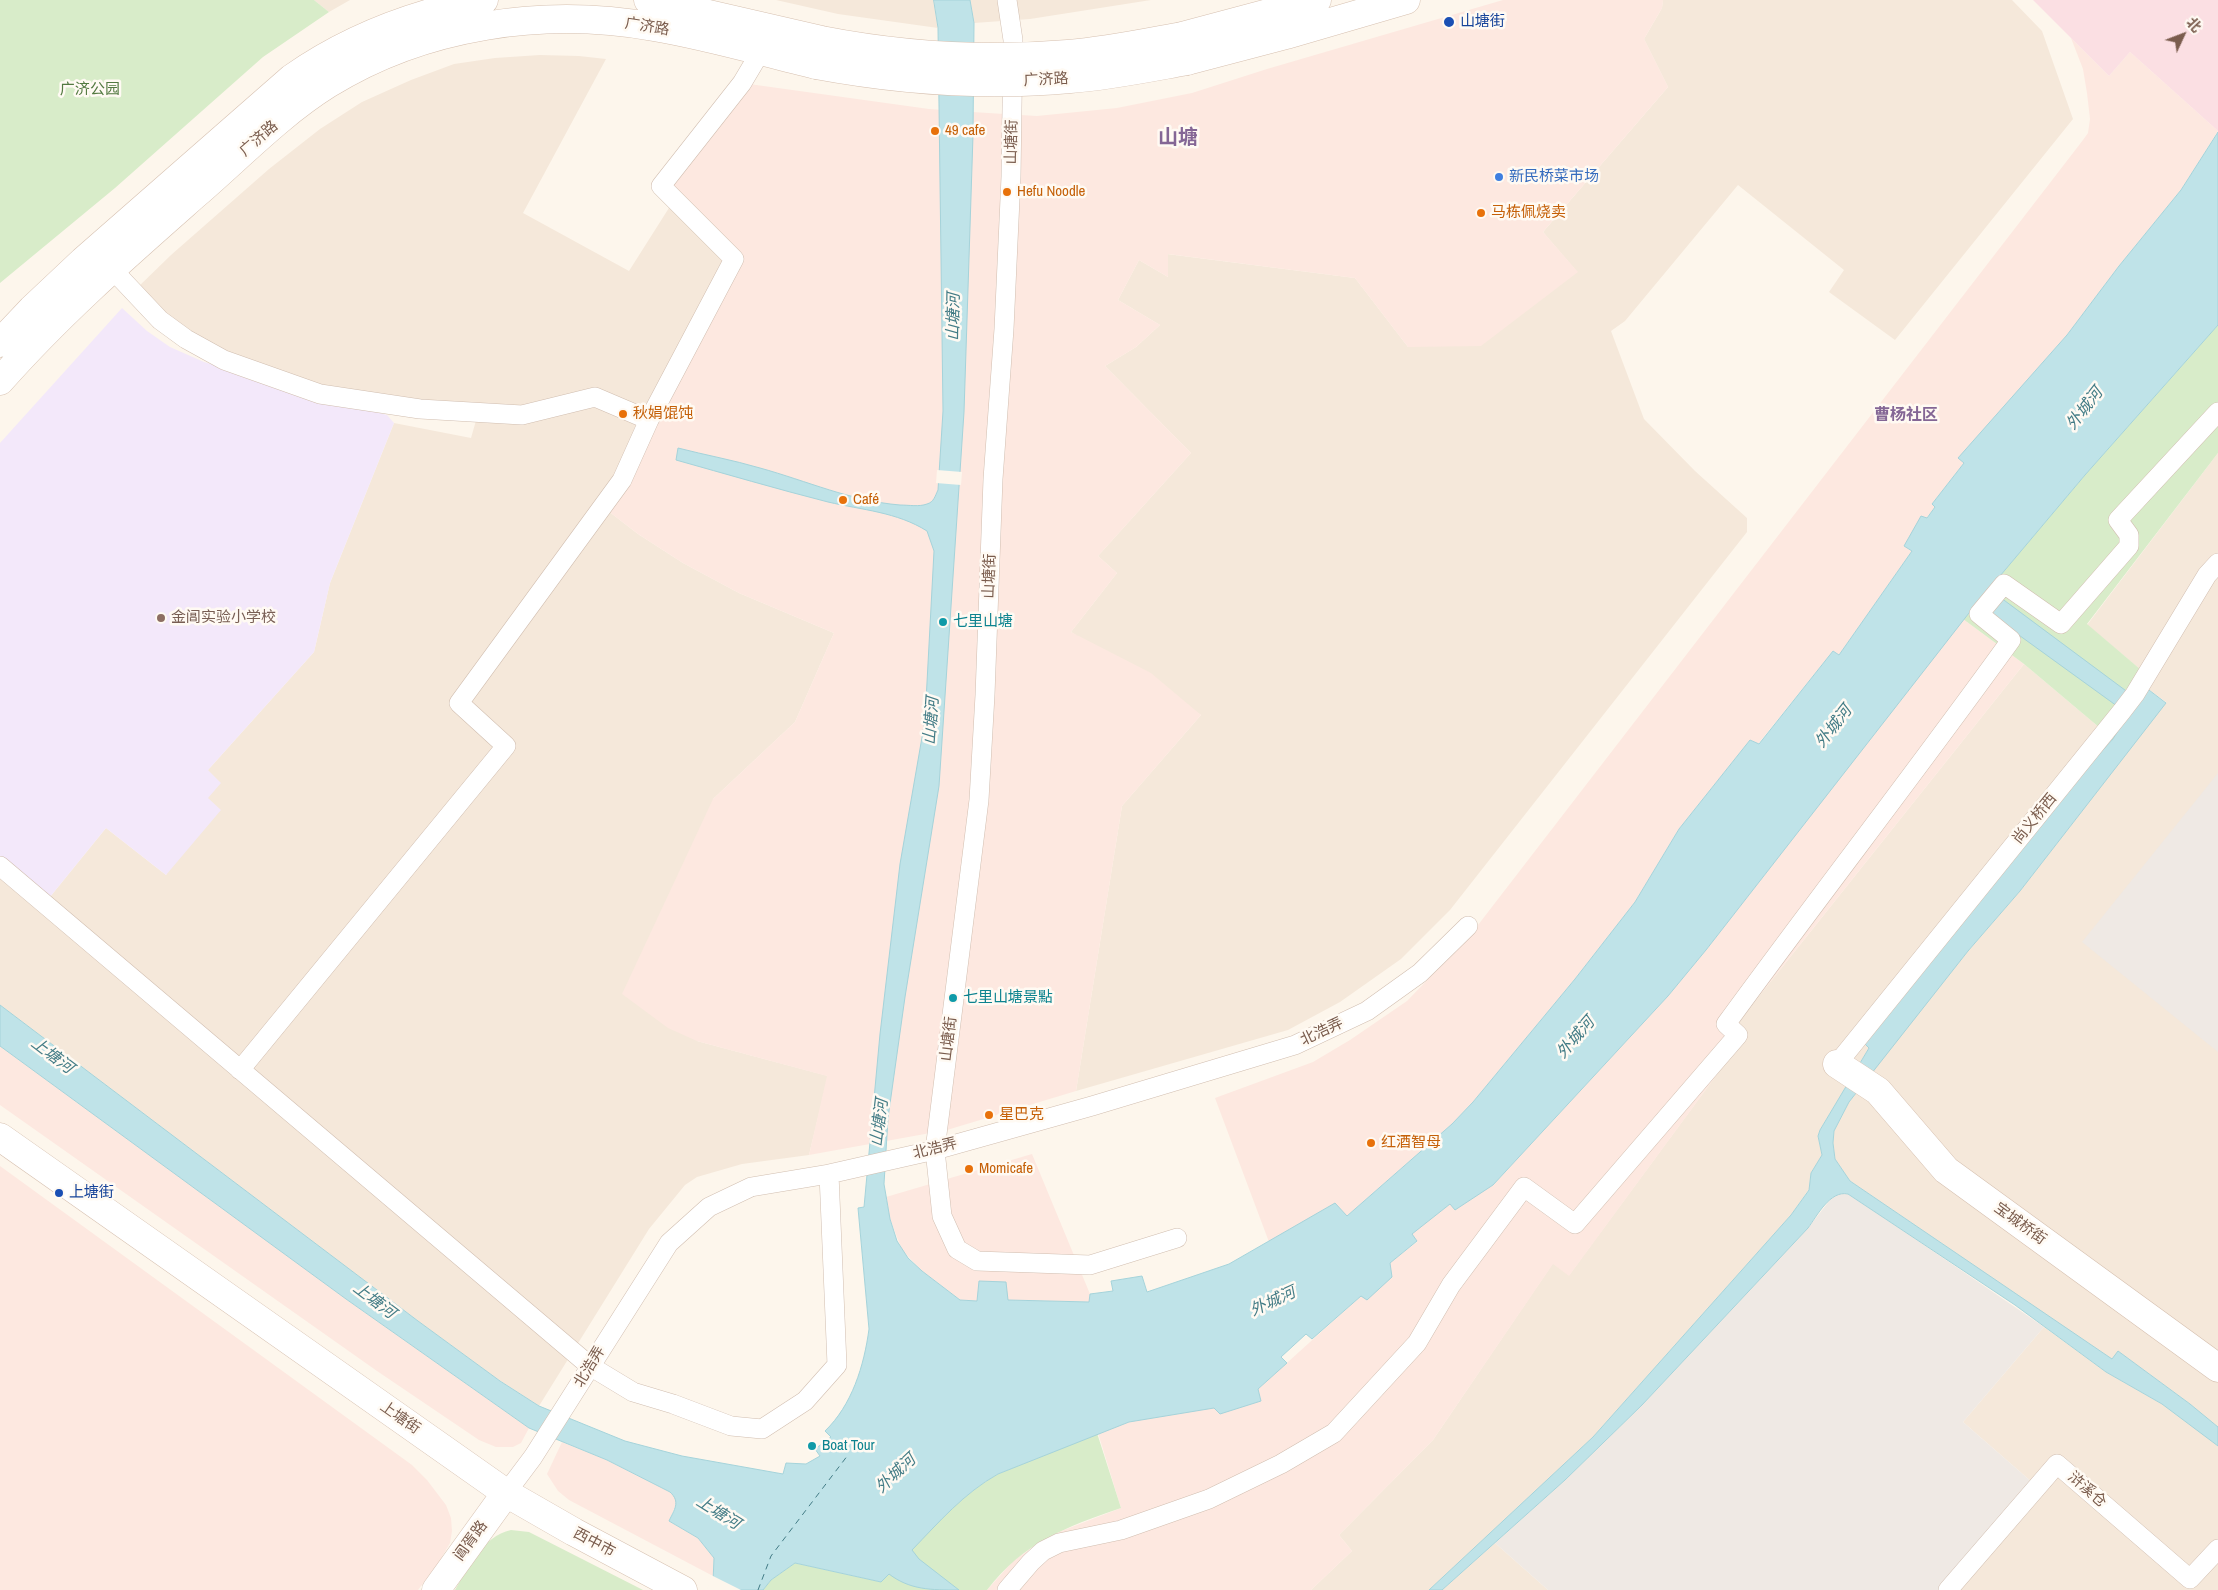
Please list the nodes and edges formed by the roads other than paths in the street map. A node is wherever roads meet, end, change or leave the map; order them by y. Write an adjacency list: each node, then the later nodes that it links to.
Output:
1 (648, 0): 10 (main road, 广济路)
2 (1008, 0): 22 (street, 山塘街)
3 (1317, 0): 6 (main road, 广济路)
4 (1406, 0): 8 (main road, 广济路)
5 (484, 6): 7 (main road, 广济路); 11 (main road, 广济路); 12 (main road, 广济路)
6 (1278, 6): 8 (main road, 广济路)
7 (520, 10): 9 (main road, 广济路)
8 (1184, 48): 10 (main road, 广济路, bridge)
9 (761, 51): 10 (main road, 广济路); 15 (street)
10 (818, 53)
11 (112, 269): 13 (main road, 广济路); 15 (street)
12 (0, 343)
13 (0, 382)
14 (2218, 412): 31 (street)
15 (649, 420): 19 (street)
16 (2218, 563): 20 (street, 尚义桥西)
17 (0, 866): 19 (street)
18 (1468, 926): 22 (street, 北浩弄)
19 (240, 1070): 25 (street)
20 (1851, 1073): 26 (main road, 宝城桥街)
21 (0, 1137): 27 (main road, 上塘街)
22 (935, 1150): 23 (street, 北浩弄); 24 (street, 山塘街)
23 (829, 1174): 25 (street, 北浩弄); 25 (street)
24 (1177, 1238)
25 (590, 1366): 27 (street, 北浩弄)
26 (2218, 1368)
27 (506, 1493): 29 (main road, 阊胥路); 30 (main road, 西中市)
28 (2218, 1549): 32 (street, 浒溪仓)
29 (436, 1590)
30 (683, 1590)
31 (1007, 1590)
32 (1948, 1590)

